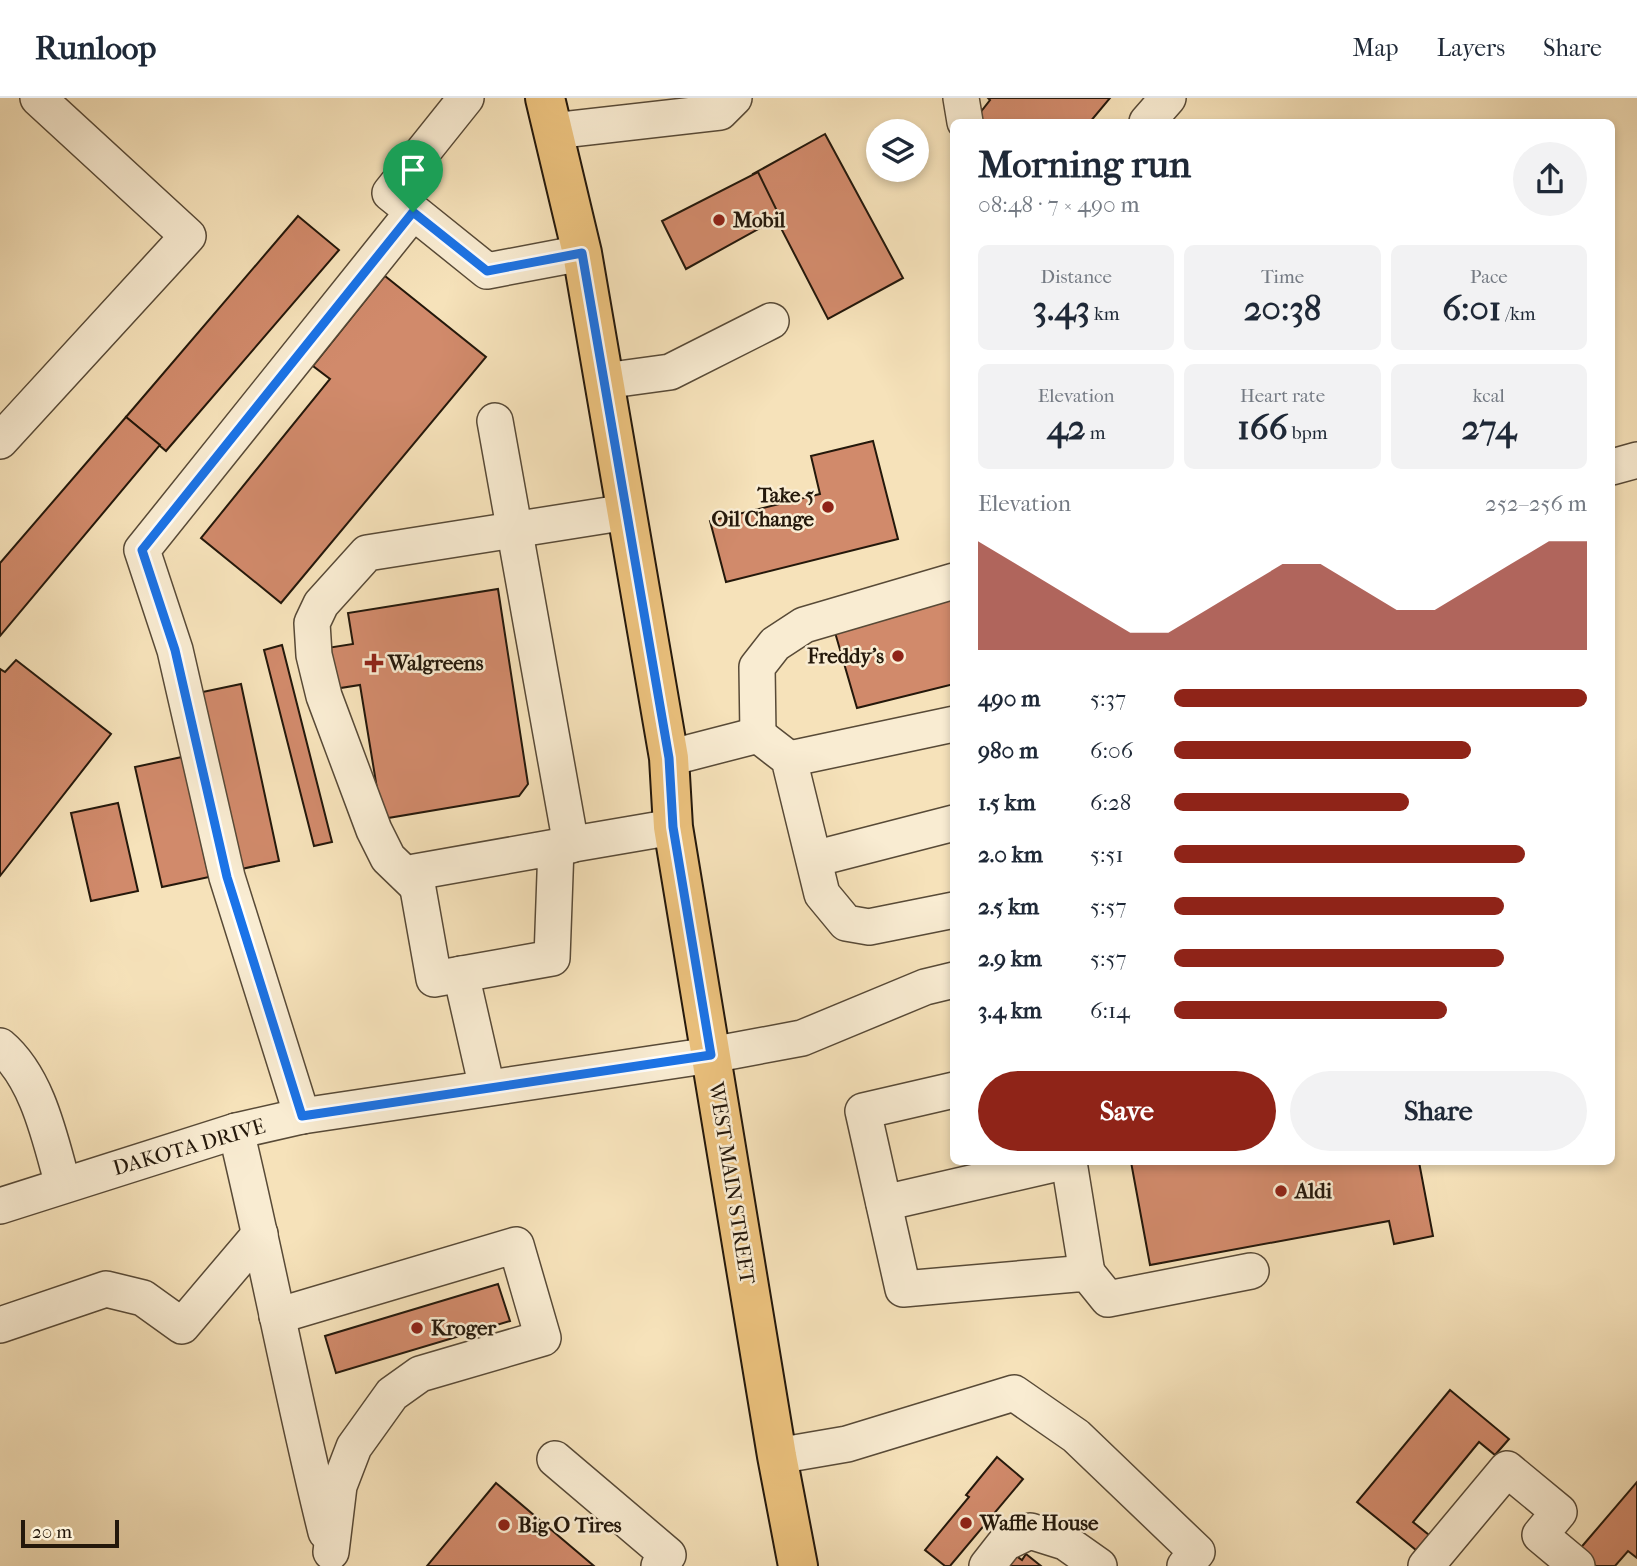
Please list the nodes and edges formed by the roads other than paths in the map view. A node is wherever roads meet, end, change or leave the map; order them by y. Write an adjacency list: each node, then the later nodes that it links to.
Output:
1 (466, 98): 9 (street)
2 (734, 98): 6 (street)
3 (961, 98): 7 (street)
4 (1168, 98): 8 (street)
5 (46, 101): 14 (street)
6 (549, 114): 10 (main road, WEST MAIN STREET)
7 (964, 119)
8 (1150, 119)
9 (413, 212): 10 (street); 36 (street)
10 (582, 253): 12 (main road, WEST MAIN STREET)
11 (771, 321): 12 (street)
12 (604, 381): 17 (main road, WEST MAIN STREET)
13 (495, 421): 18 (street)
14 (0, 441)
15 (1637, 460): 16 (street)
16 (1615, 466)
17 (627, 512): 18 (street); 22 (main road, WEST MAIN STREET)
18 (514, 530): 26 (street); 28 (street)
19 (950, 582): 21 (street)
20 (950, 725): 23 (street)
21 (758, 735): 22 (street); 23 (street)
22 (669, 758): 25 (main road, WEST MAIN STREET)
23 (789, 758): 27 (street)
24 (950, 824): 27 (street)
25 (673, 827): 26 (street); 33 (main road, WEST MAIN STREET)
26 (564, 846): 28 (street); 30 (street)
27 (814, 859): 29 (street)
28 (417, 886): 30 (street)
29 (950, 912)
30 (461, 974): 34 (street)
31 (950, 981): 33 (street, DAKOTA DRIVE)
32 (0, 1046): 40 (street)
33 (711, 1055): 34 (street, DAKOTA DRIVE); 48 (main road, WEST MAIN STREET)
34 (487, 1088): 36 (street, DAKOTA DRIVE)
35 (950, 1091): 41 (street)
36 (302, 1116): 37 (street, DAKOTA DRIVE)
37 (236, 1131): 40 (street, DAKOTA DRIVE); 43 (street)
38 (1050, 1165): 41 (street)
39 (1069, 1165): 45 (street)
40 (63, 1185): 42 (street, DAKOTA DRIVE)
41 (884, 1203): 45 (street)
42 (0, 1206)
43 (260, 1234): 46 (street); 47 (street)
44 (1251, 1270): 45 (street)
45 (1087, 1273)
46 (277, 1316): 50 (street); 50 (street)
47 (0, 1325)
48 (777, 1456): 52 (main road, WEST MAIN STREET); 55 (street)
49 (555, 1459): 51 (street)
50 (325, 1559)
51 (659, 1566)
52 (798, 1566)
53 (987, 1566): 54 (street)
54 (1099, 1566)
55 (1185, 1566)
56 (1426, 1566): 57 (street)
57 (1577, 1566)

